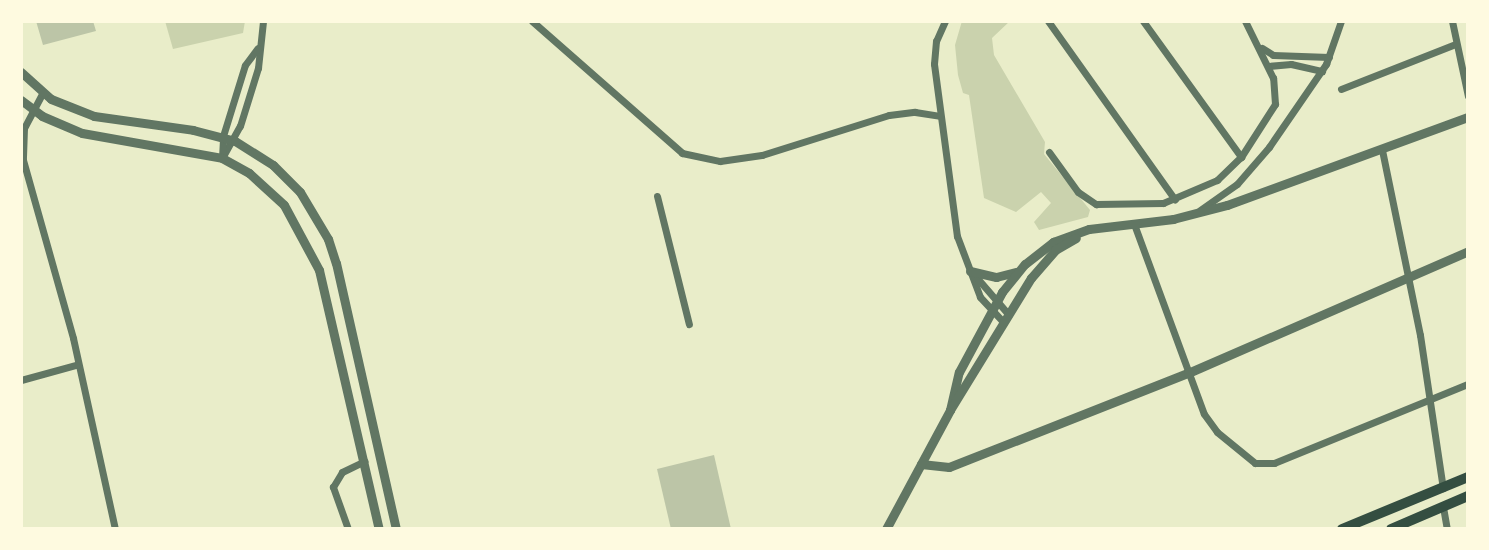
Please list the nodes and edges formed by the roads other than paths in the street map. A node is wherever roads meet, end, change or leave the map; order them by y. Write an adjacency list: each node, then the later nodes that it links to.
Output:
1 (263, 21): 11 (street)
2 (532, 21): 21 (street)
3 (945, 21): 21 (street)
4 (1048, 21): 30 (street)
5 (1143, 21): 27 (street)
6 (1245, 21): 10 (street)
7 (1341, 21): 12 (street)
8 (1452, 21): 9 (street)
9 (1455, 44): 16 (street); 18 (street)
10 (1258, 45): 12 (street); 13 (street)
11 (258, 47): 23 (street); 24 (street)
12 (1329, 57): 14 (street)
13 (1268, 66): 14 (street); 27 (street)
14 (1322, 71): 31 (street)
15 (21, 72): 17 (street)
16 (1341, 89)
17 (43, 92): 20 (street); 23 (street)
18 (1468, 96)
19 (21, 100): 20 (street)
20 (32, 110): 28 (street); 42 (street)
21 (940, 116): 35 (street)
22 (1468, 117): 25 (street)
23 (223, 136): 24 (street); 28 (street)
24 (236, 141): 28 (street); 57 (street)
25 (1382, 150): 31 (street); 37 (street)
26 (1049, 152): 30 (street)
27 (1241, 157): 30 (street)
28 (222, 158): 48 (street)
29 (657, 196): 41 (street)
30 (1175, 200)
31 (1192, 215): 32 (street)
32 (1134, 224): 33 (street); 43 (street)
33 (1100, 227): 36 (street); 40 (street)
34 (1468, 251): 37 (street)
35 (970, 271): 36 (street); 38 (street); 39 (street)
36 (1018, 272): 38 (street)
37 (1408, 275): 43 (street); 46 (street)
38 (996, 302): 39 (street); 40 (street)
39 (991, 311): 40 (street); 47 (street)
40 (1007, 319): 47 (street)
41 (689, 324)
42 (76, 365): 44 (street); 54 (street)
43 (1188, 373): 46 (street); 49 (street)
44 (21, 380)
45 (1468, 384): 46 (street)
46 (1431, 400): 51 (street)
47 (950, 410): 49 (street)
48 (365, 461): 55 (street); 56 (street)
49 (921, 464): 58 (street)
50 (1468, 477): 51 (main road)
51 (1443, 488): 59 (main road)
52 (1468, 496): 53 (main road)
53 (1443, 507): 60 (main road); 61 (street)
54 (115, 529)
55 (348, 529)
56 (379, 529)
57 (396, 529)
58 (886, 529)
59 (1342, 529)
60 (1391, 529)
61 (1447, 529)

